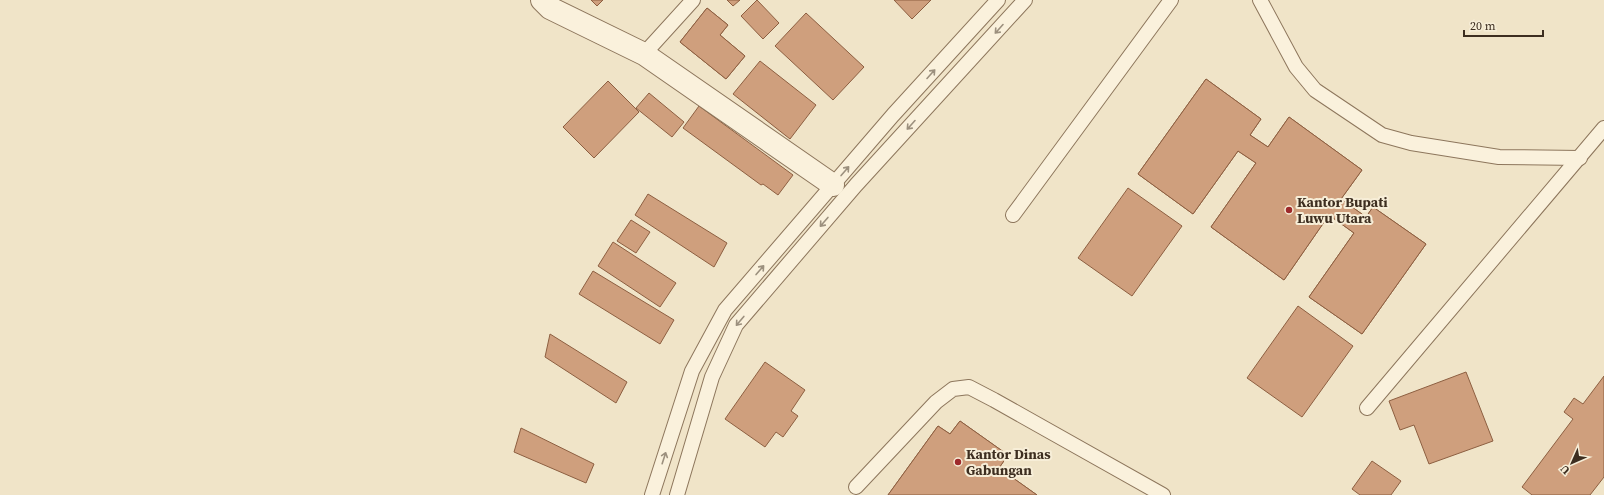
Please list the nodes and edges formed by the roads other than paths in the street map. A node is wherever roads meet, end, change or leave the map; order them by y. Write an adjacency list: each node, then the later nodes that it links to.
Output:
1 (542, 0): 7 (street)
2 (693, 0): 7 (lane)
3 (998, 0): 10 (lane, one-way to 3)
4 (1025, 0): 15 (lane, one-way to 15)
5 (1171, 0): 11 (lane)
6 (1260, 0): 9 (lane)
7 (644, 54): 10 (street)
8 (1604, 128): 9 (lane)
9 (1580, 158): 12 (lane)
10 (832, 185): 14 (lane, one-way to 10)
11 (1013, 215)
12 (1367, 408)
13 (856, 487): 16 (lane)
14 (652, 495)
15 (677, 495)
16 (1163, 495)

